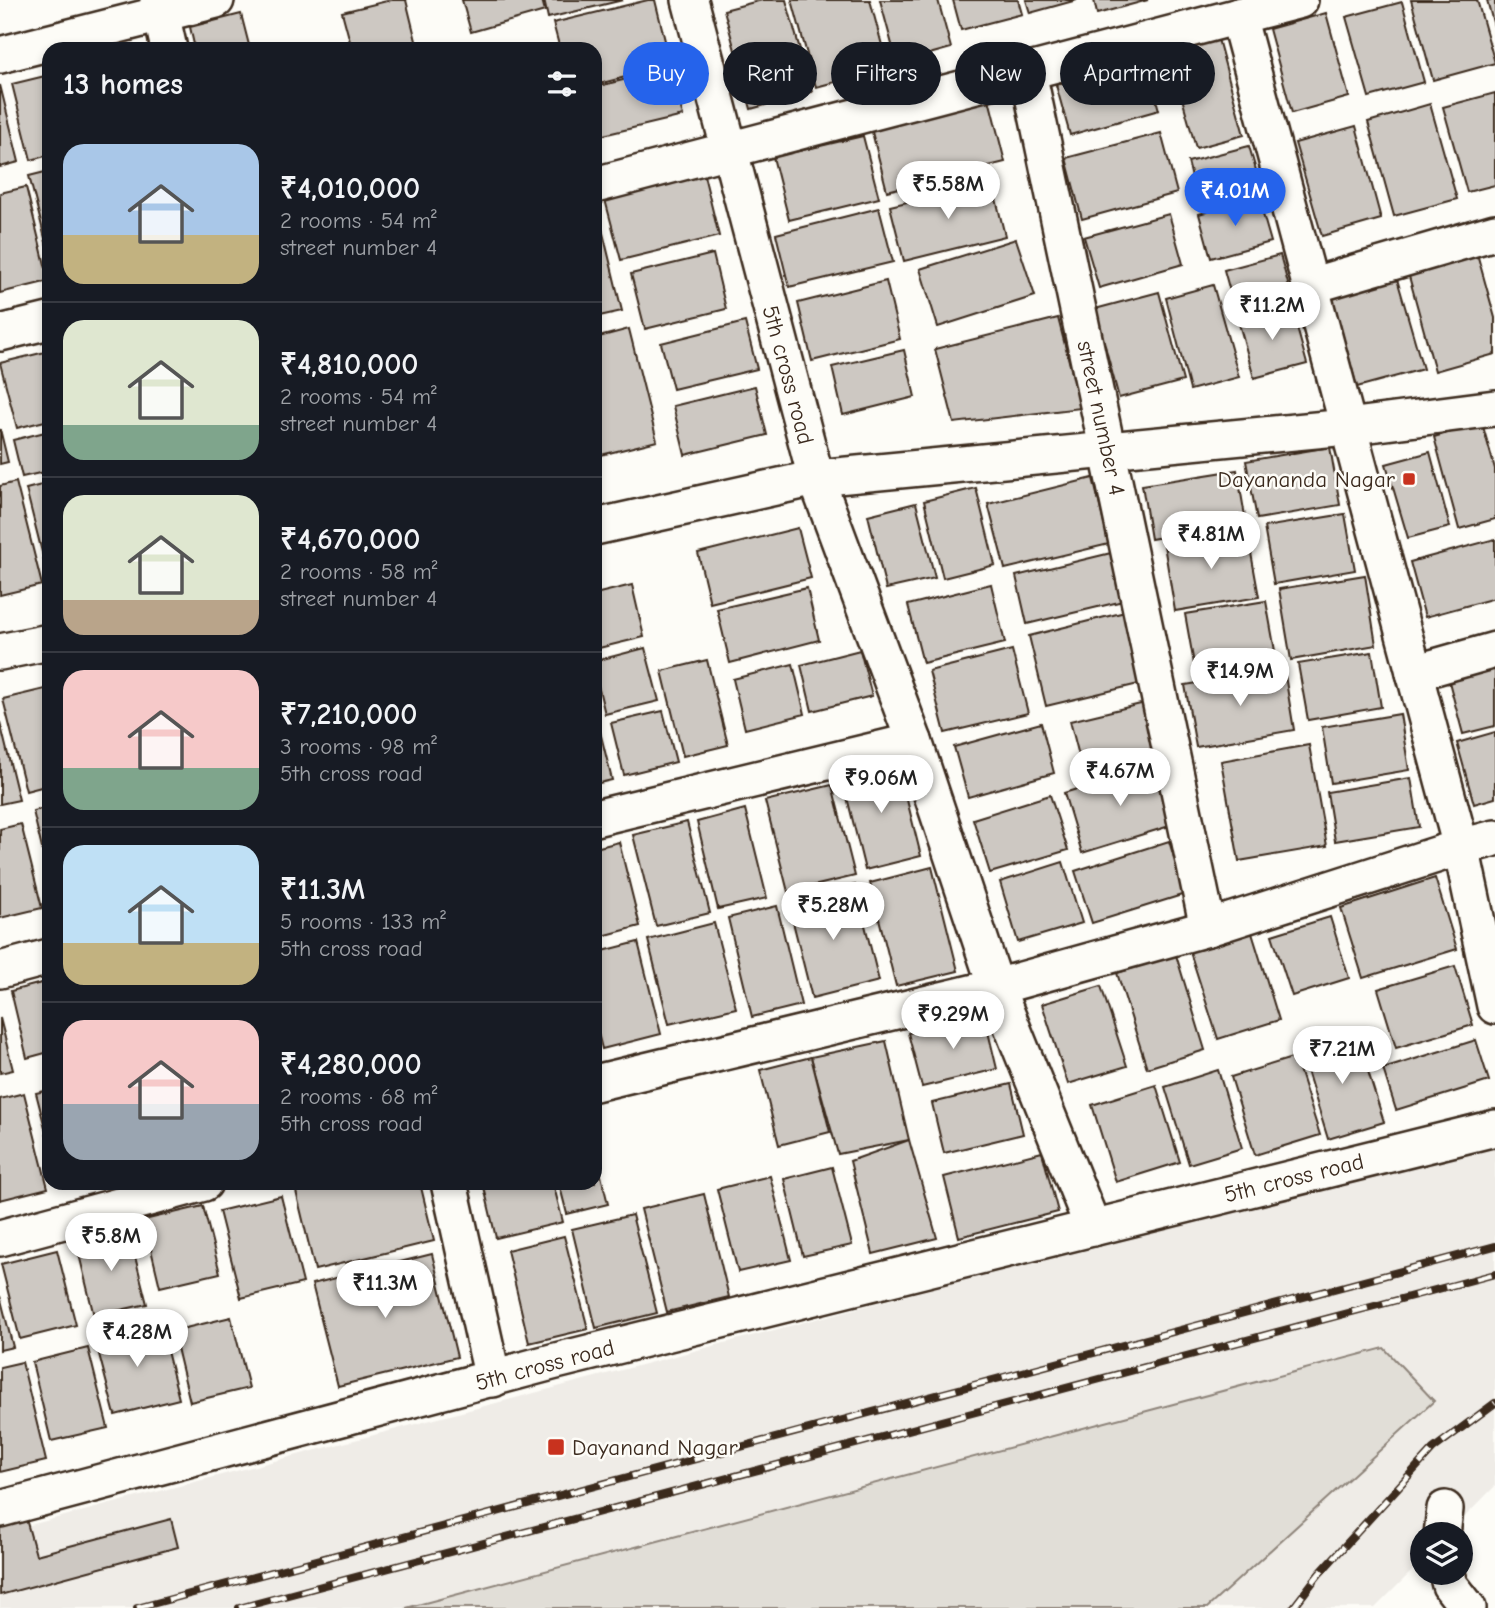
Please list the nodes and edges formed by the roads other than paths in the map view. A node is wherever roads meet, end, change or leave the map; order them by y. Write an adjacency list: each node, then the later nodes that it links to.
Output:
1 (216, 0): 4 (street)
2 (690, 0): 13 (street, 5th cross road)
3 (1300, 0): 5 (street)
4 (159, 7): 7 (street); 8 (street)
5 (1238, 16): 10 (street); 16 (street)
6 (42, 42): 9 (street)
7 (43, 42)
8 (167, 42)
9 (0, 55)
10 (1046, 67)
11 (955, 91): 13 (street)
12 (1035, 105): 21 (street, street number 4)
13 (729, 150): 14 (street); 22 (street, 5th cross road)
14 (602, 183)
15 (1495, 232): 16 (street)
16 (1310, 286): 20 (street)
17 (42, 323): 18 (street)
18 (0, 333)
19 (1495, 408): 20 (street)
20 (1347, 427): 21 (street); 27 (street)
21 (1107, 450): 22 (street); 32 (street, street number 4)
22 (816, 478): 23 (street); 28 (street, 5th cross road)
23 (602, 525)
24 (42, 643): 26 (street)
25 (1495, 650): 27 (street)
26 (0, 652)
27 (1414, 673): 31 (street)
28 (914, 741): 29 (street); 35 (street, 5th cross road)
29 (602, 816)
30 (1495, 838): 31 (street)
31 (1461, 847): 32 (street); 36 (street)
32 (1208, 928): 35 (street)
33 (42, 959): 34 (street)
34 (0, 970)
35 (996, 987): 37 (street); 41 (street, 5th cross road)
36 (1495, 1006)
37 (602, 1081)
38 (1495, 1128): 41 (street, 5th cross road)
39 (178, 1190): 42 (street)
40 (451, 1190): 43 (street)
41 (1093, 1228): 43 (street, 5th cross road)
42 (0, 1238)
43 (493, 1379): 44 (street, 5th cross road)
44 (0, 1509)
45 (1450, 1585): 46 (street)
46 (1468, 1608)

